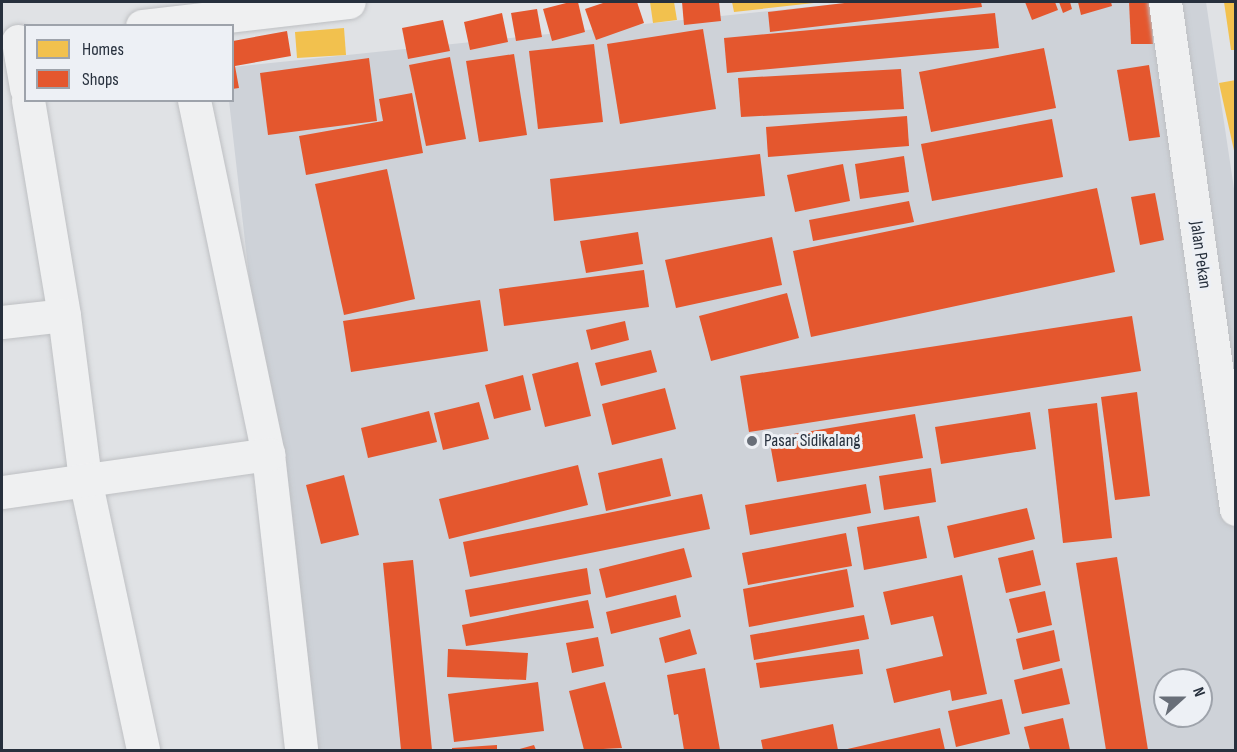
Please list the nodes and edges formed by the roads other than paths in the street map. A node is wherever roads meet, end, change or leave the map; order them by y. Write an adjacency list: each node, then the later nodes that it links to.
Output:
1 (349, 2): 3 (street)
2 (1165, 2): 14 (street, Jalan Pekan)
3 (176, 16): 4 (street)
4 (148, 24)
5 (15, 42): 6 (street)
6 (24, 80)
7 (28, 102): 9 (street)
8 (194, 102): 11 (street)
9 (64, 315): 10 (street); 12 (street)
10 (2, 322)
11 (268, 454): 12 (street); 16 (street)
12 (85, 479): 13 (street); 15 (street)
13 (2, 492)
14 (1236, 509)
15 (142, 750)
16 (301, 750)

